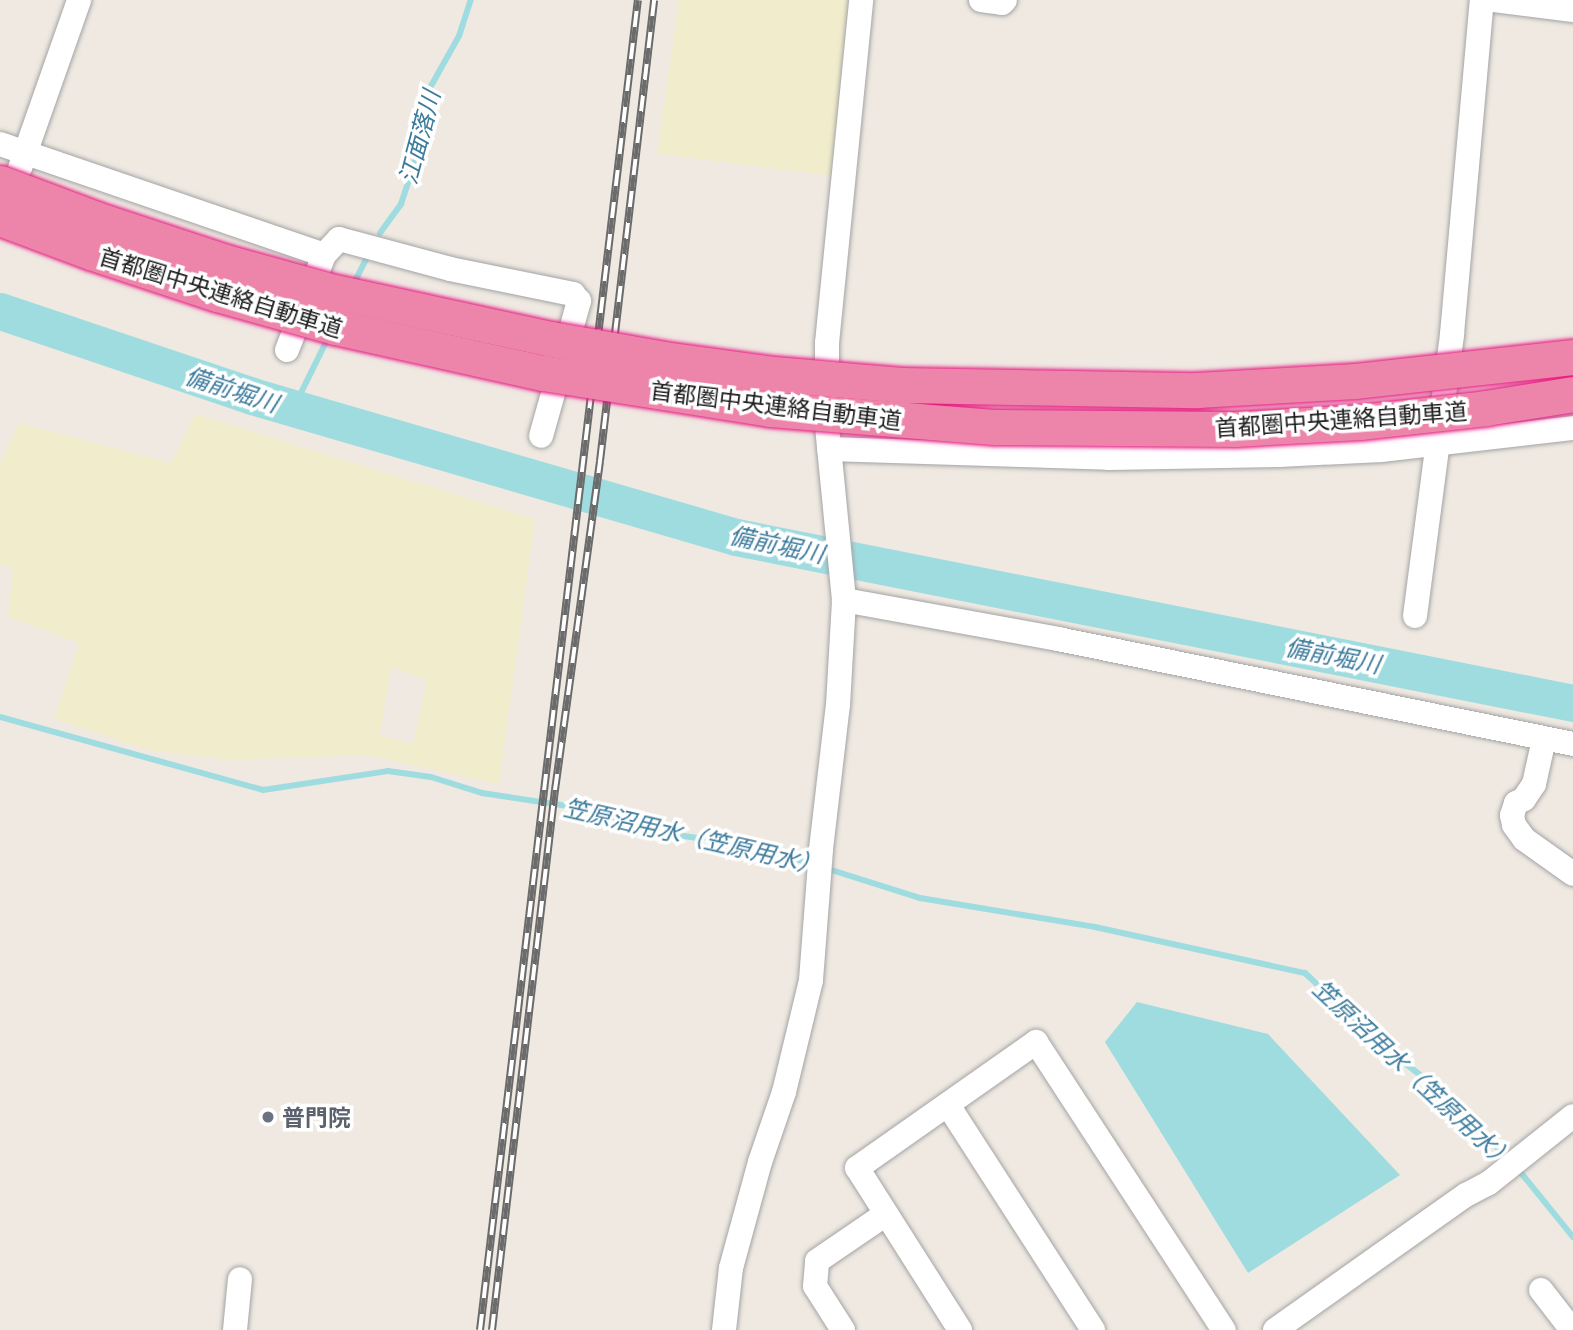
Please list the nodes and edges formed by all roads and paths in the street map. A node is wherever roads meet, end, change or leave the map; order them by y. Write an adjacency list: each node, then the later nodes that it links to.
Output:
1 (79, 0): 9 (street)
2 (861, 0): 20 (street)
3 (981, 0): 4 (street)
4 (1005, 0)
5 (1482, 0): 19 (street)
6 (1494, 0): 7 (street)
7 (1573, 10)
8 (0, 144): 9 (street)
9 (25, 153): 12 (street); 13 (street)
10 (0, 183): 15 (highway, 首都圏中央連絡自動車道, bridge)
11 (0, 218): 16 (highway, 首都圏中央連絡自動車道, bridge)
12 (0, 223)
13 (324, 255): 14 (street); 18 (street)
14 (287, 350)
15 (1573, 357)
16 (1573, 394)
17 (1573, 428): 19 (street)
18 (541, 436)
19 (1436, 445): 20 (street); 22 (street)
20 (829, 449): 21 (street)
21 (843, 598): 23 (street); 32 (street)
22 (1415, 616)
23 (1545, 738): 24 (street); 25 (street)
24 (1573, 744)
25 (1573, 874)
26 (948, 1105): 28 (street); 35 (street); 36 (street)
27 (1573, 1116): 37 (street)
28 (886, 1214): 33 (street); 34 (street)
29 (240, 1279): 31 (street)
30 (1541, 1290): 38 (street)
31 (235, 1330)
32 (724, 1330)
33 (843, 1330)
34 (960, 1330)
35 (1093, 1330)
36 (1224, 1330)
37 (1275, 1330)
38 (1572, 1330)

